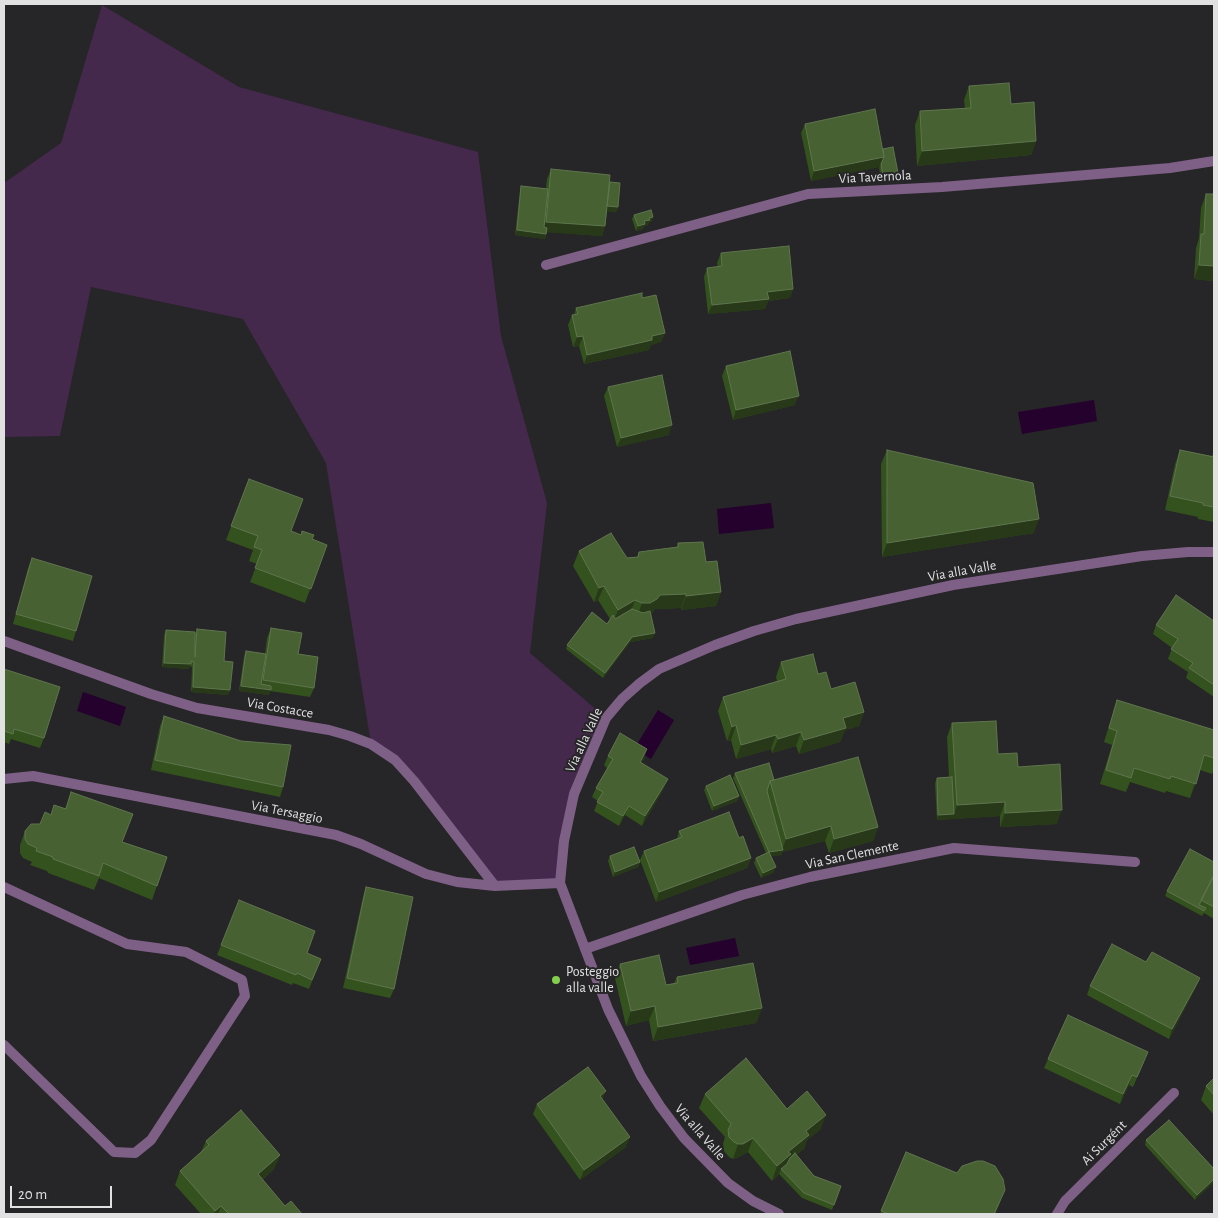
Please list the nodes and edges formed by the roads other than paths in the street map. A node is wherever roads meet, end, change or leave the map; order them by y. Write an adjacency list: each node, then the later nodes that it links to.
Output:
1 (1214, 161): 2 (street, Via Tavernola)
2 (546, 265)
3 (1214, 552): 7 (street, Via alla Valle)
4 (4, 641): 8 (street, Via Costacce)
5 (4, 779): 8 (street, Via Tersaggio)
6 (1135, 862): 10 (street, Via San Clemente)
7 (560, 883): 8 (street, Via Tersaggio); 10 (street, Via alla Valle)
8 (495, 886)
9 (4, 887): 11 (street)
10 (585, 949): 13 (street, Via alla Valle)
11 (4, 1045)
12 (1174, 1093): 14 (street, Ai Surgént)
13 (779, 1214)
14 (1057, 1214)

